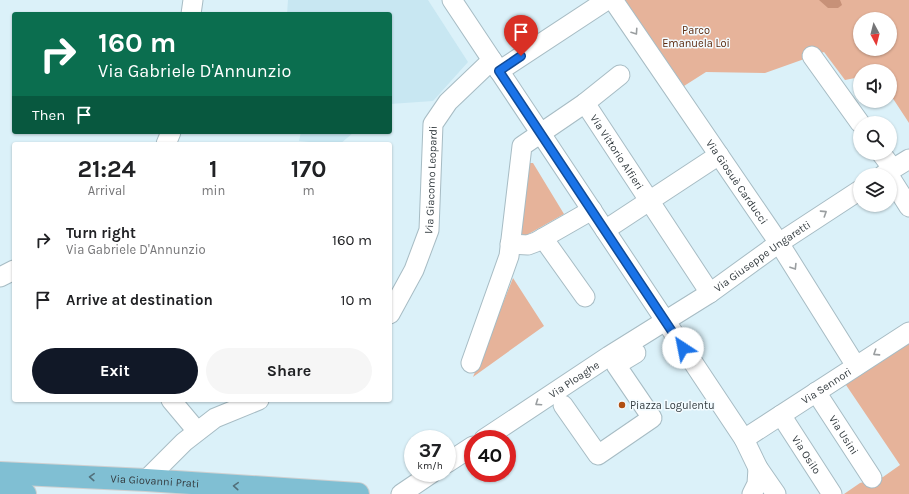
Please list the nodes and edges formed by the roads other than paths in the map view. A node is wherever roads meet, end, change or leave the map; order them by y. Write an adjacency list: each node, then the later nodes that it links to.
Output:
1 (193, 0): 5 (street)
2 (452, 0): 7 (street)
3 (607, 0): 7 (street, Via Giacomo Leopardi)
4 (613, 0): 12 (street, Via Giosuè Carducci, one-way to 12)
5 (191, 12)
6 (812, 56): 10 (street)
7 (496, 65): 11 (street); 28 (street, Via Giacomo Leopardi)
8 (620, 75): 9 (street, Via Vittorio Alfieri)
9 (585, 103): 11 (street, Via Vittorio Alfieri); 17 (street, Via Vittorio Alfieri)
10 (855, 116)
11 (540, 133): 19 (street); 23 (street)
12 (719, 156): 17 (street, Via Vittorio Alfieri); 22 (street, Via Giosuè Carducci)
13 (909, 159): 14 (street)
14 (896, 168)
15 (897, 188): 18 (street)
16 (853, 195): 22 (street, Via Giuseppe Ungaretti, one-way to 16)
17 (649, 201): 20 (street, Via Vittorio Alfieri); 26 (street, Via Vittorio Alfieri)
18 (909, 207)
19 (592, 210): 20 (street); 21 (street)
20 (605, 230): 29 (street)
21 (543, 238): 23 (street); 27 (street)
22 (779, 243): 26 (street, Via Giuseppe Ungaretti); 32 (street, Via Giosuè Carducci, one-way to 32)
23 (510, 244): 31 (street)
24 (12, 271): 25 (street)
25 (0, 277)
26 (710, 293): 29 (street, Via Giuseppe Ungaretti)
27 (585, 297)
28 (392, 310)
29 (668, 326): 36 (street); 38 (street, Via Ploaghe, one-way to 38); 40 (street)
30 (909, 332): 32 (street, Via Sennori, one-way to 32)
31 (471, 363)
32 (856, 366): 33 (street, Via Sennori)
33 (816, 392): 37 (street, Via Sennori); 43 (street, Via Usini)
34 (173, 402): 39 (street)
35 (254, 402): 39 (street)
36 (563, 405)
37 (781, 415): 40 (street, Via Sennori); 52 (street, Via Osilo)
38 (498, 430)
39 (197, 431): 44 (street)
40 (744, 439): 41 (street)
41 (758, 468): 50 (street); 51 (street)
42 (0, 473): 44 (main road, Via Giovanni Prati, one-way to 42)
43 (872, 478)
44 (146, 480): 48 (main road, Via Giovanni Prati, one-way to 44)
45 (419, 482): 49 (street)
46 (0, 494): 47 (main road)
47 (25, 494)
48 (358, 494)
49 (401, 494)
50 (752, 494)
51 (776, 494)
52 (832, 494)

